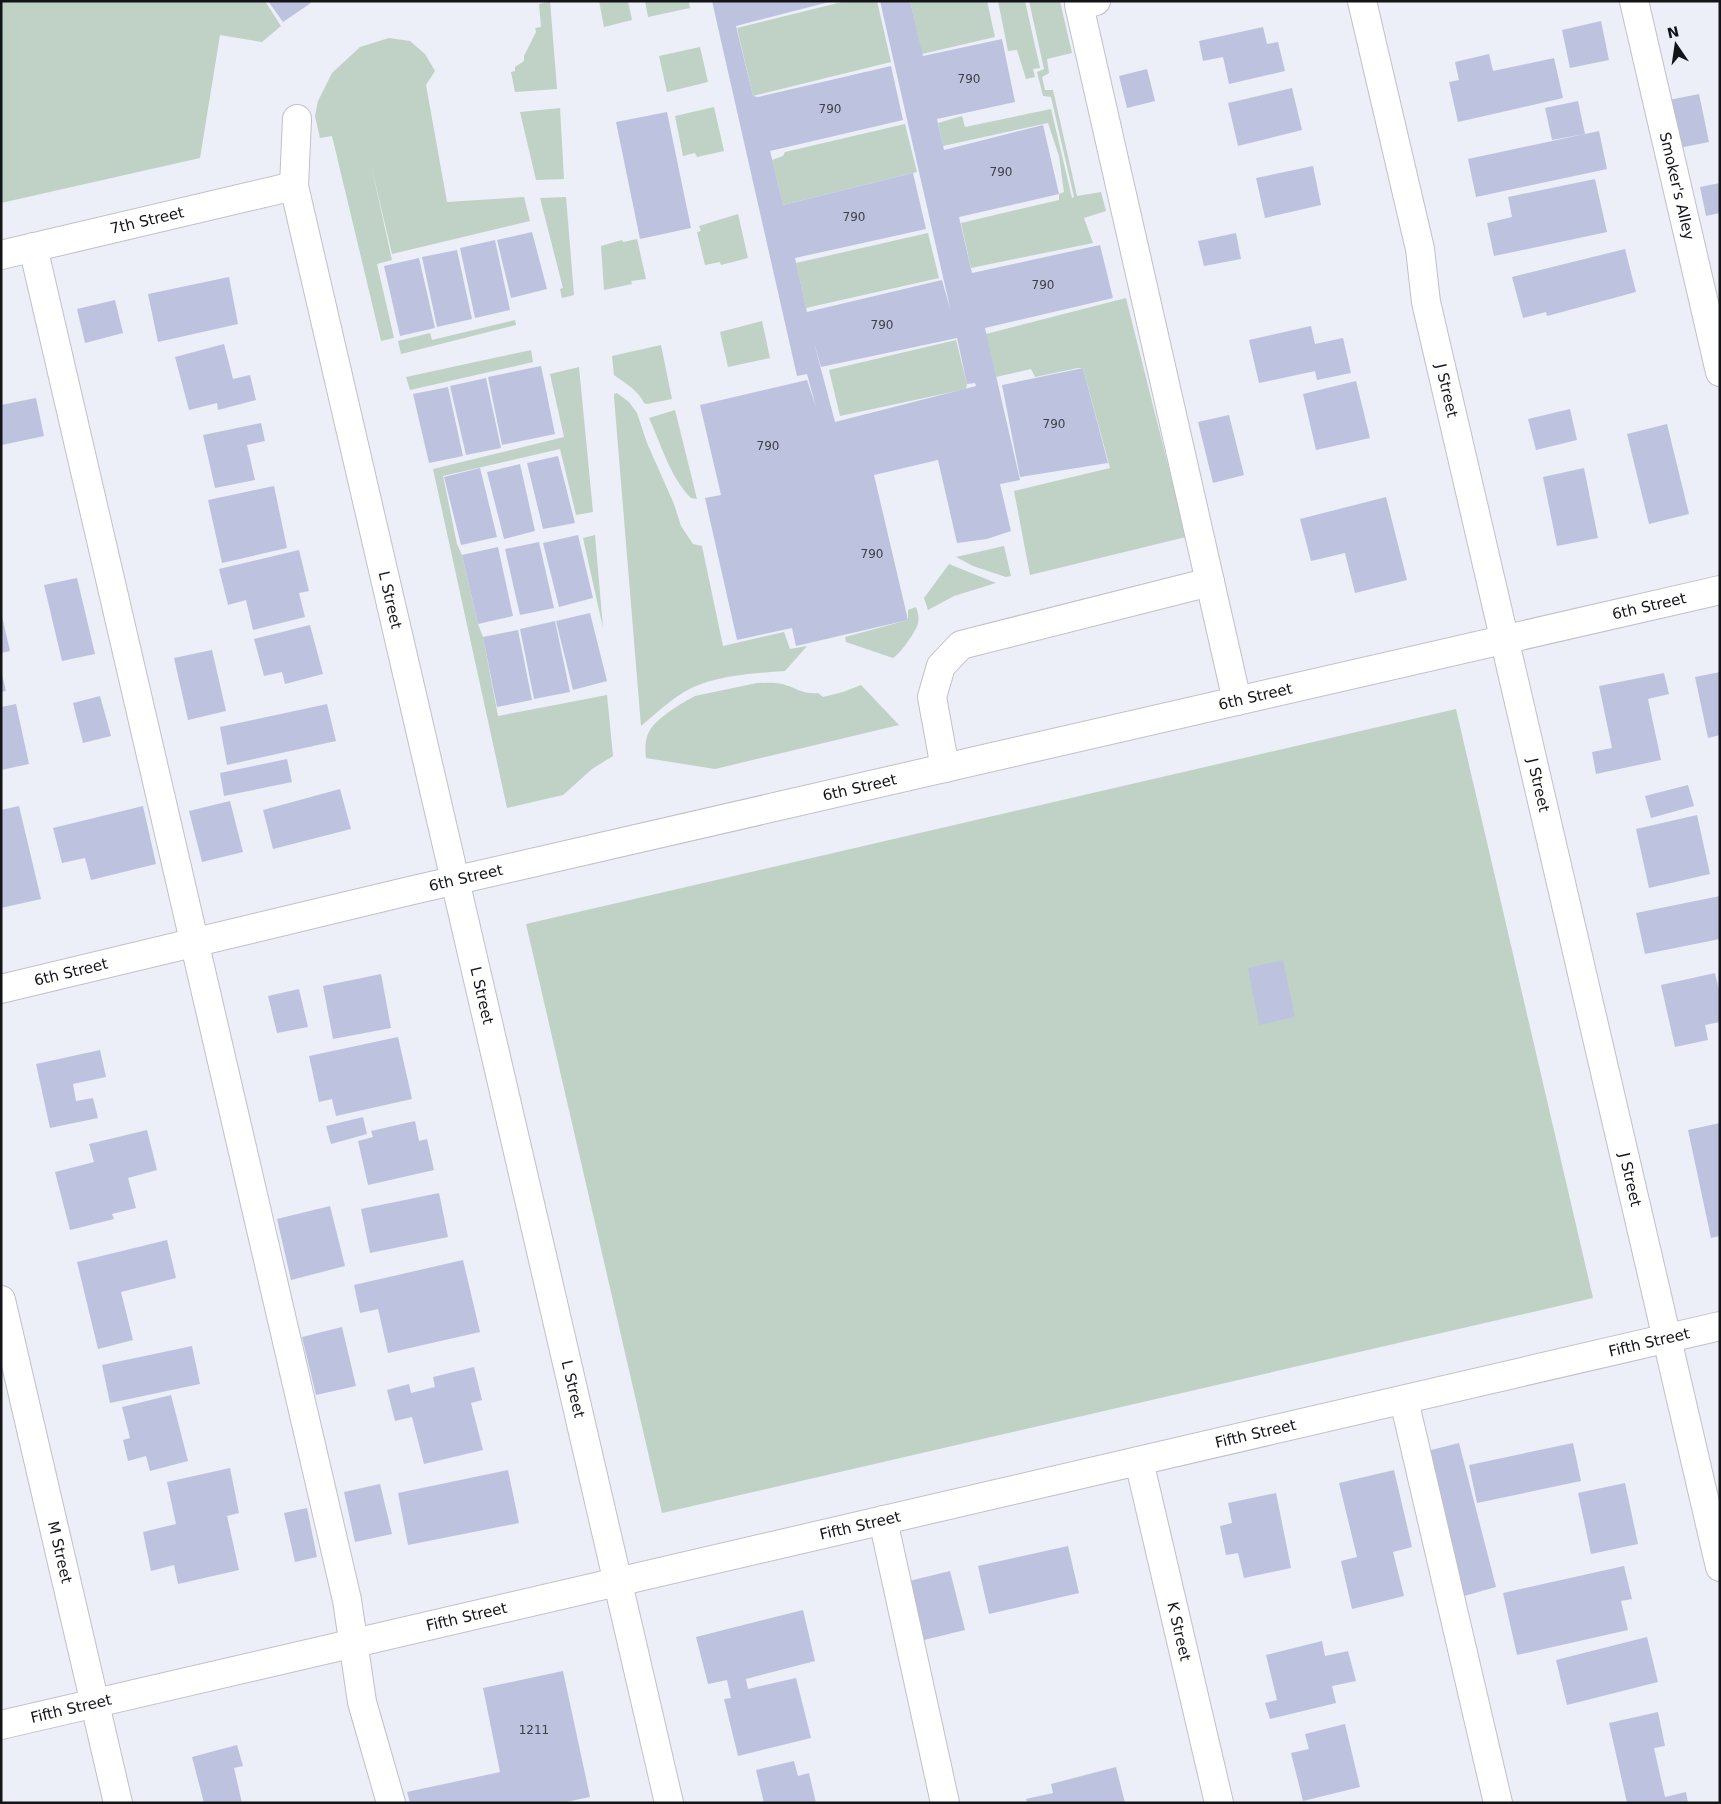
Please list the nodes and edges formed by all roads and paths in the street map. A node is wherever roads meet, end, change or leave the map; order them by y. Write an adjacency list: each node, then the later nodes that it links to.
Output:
1 (1362, 1): 11 (street, J Street)
2 (1634, 1): 8 (street, Smoker's Alley)
3 (1087, 3): 9 (street)
4 (297, 119): 5 (street, L Street)
5 (294, 186): 6 (street, 7th Street); 14 (street, L Street)
6 (33, 247): 7 (street, 7th Street); 15 (street)
7 (1, 254)
8 (1720, 372)
9 (1210, 582): 12 (street); 13 (street)
10 (1720, 590): 11 (street, 6th Street)
11 (1504, 639): 12 (street, 6th Street); 19 (street, J Street)
12 (1237, 702): 13 (street, 6th Street)
13 (945, 768): 14 (street, 6th Street)
14 (455, 881): 15 (street, 6th Street); 24 (street, L Street)
15 (194, 943): 16 (street, 6th Street); 25 (street)
16 (1, 989)
17 (1, 1300): 26 (street, M Street)
18 (1720, 1326): 19 (street, Fifth Street)
19 (1667, 1338): 20 (street, Fifth Street); 23 (street, J Street)
20 (1404, 1400): 21 (street, Fifth Street); 33 (street)
21 (1139, 1461): 22 (street, Fifth Street); 32 (street, K Street)
22 (883, 1520): 24 (street, Fifth Street); 31 (street)
23 (1720, 1567)
24 (618, 1582): 25 (street, Fifth Street); 30 (street, L Street)
25 (353, 1643): 26 (street, Fifth Street); 29 (street)
26 (95, 1703): 27 (street, Fifth Street); 28 (street, M Street)
27 (1, 1725)
28 (118, 1803)
29 (391, 1803)
30 (669, 1803)
31 (945, 1803)
32 (1218, 1803)
33 (1498, 1803)

